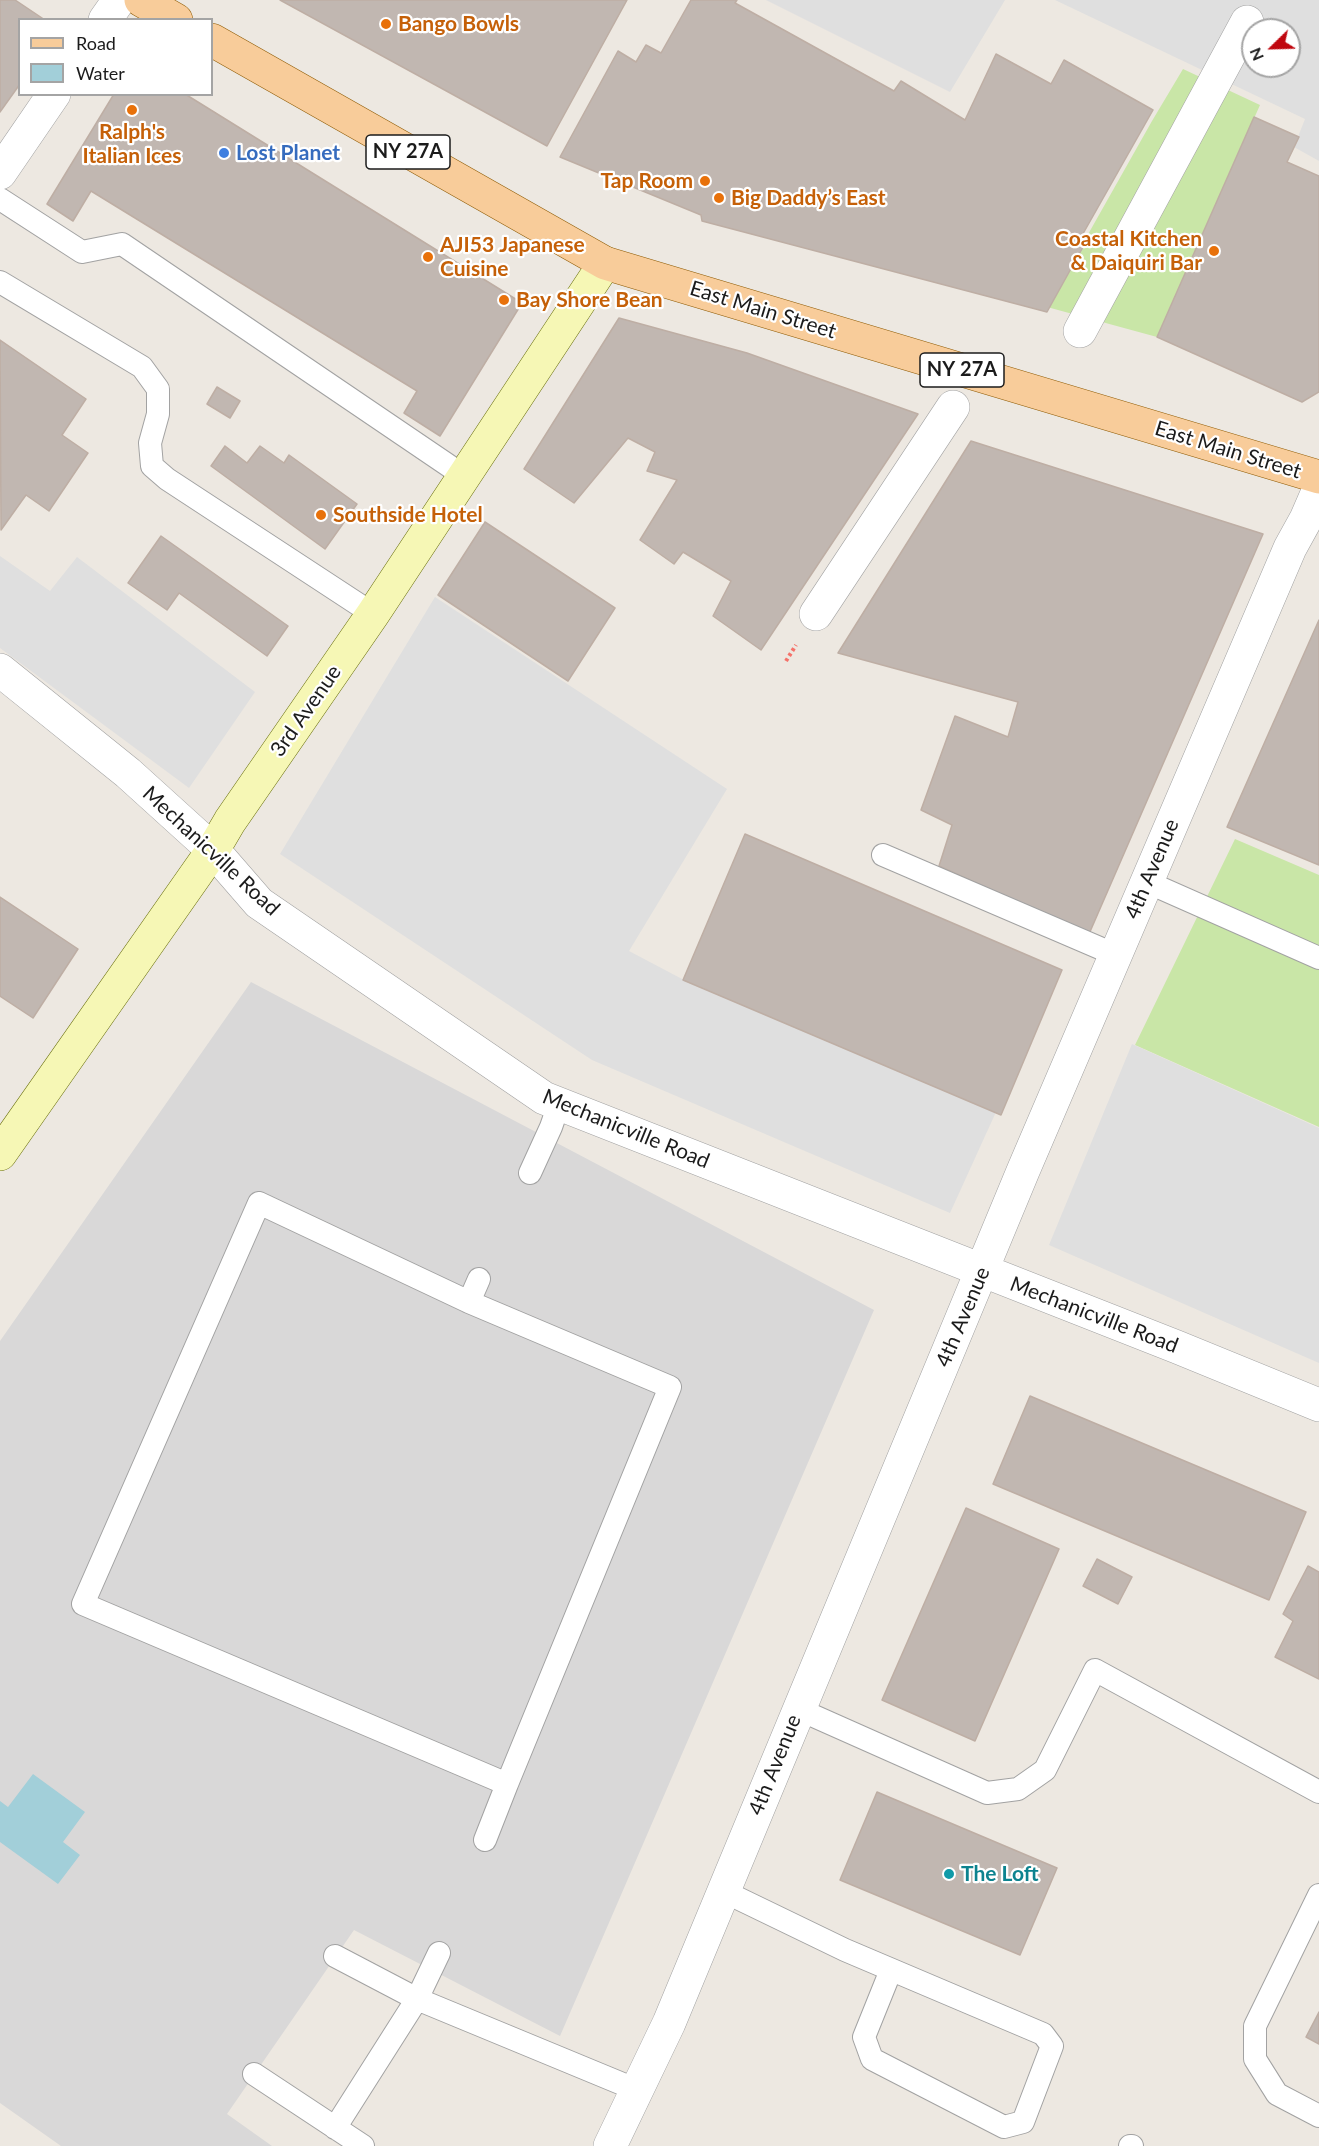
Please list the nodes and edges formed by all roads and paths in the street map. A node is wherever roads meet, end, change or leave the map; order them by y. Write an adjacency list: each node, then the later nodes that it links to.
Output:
1 (119, 0): 3 (street)
2 (141, 0): 4 (main road)
3 (106, 18)
4 (172, 18)
5 (1241, 33): 12 (street)
6 (213, 41): 10 (main road, East Main Street / NY 27A)
7 (53, 96): 8 (street)
8 (0, 173)
9 (0, 199): 14 (lane)
10 (605, 263): 14 (main road, 3rd Avenue); 15 (main road, East Main Street / NY 27A)
11 (0, 282): 17 (lane)
12 (1080, 331)
13 (953, 407): 18 (street)
14 (464, 477): 17 (main road, 3rd Avenue)
15 (1319, 477)
16 (1319, 489): 22 (street, 4th Avenue)
17 (373, 614): 20 (main road, 3rd Avenue)
18 (816, 614)
19 (0, 670): 20 (street, Mechanicville Road)
20 (213, 850): 25 (street, Mechanicville Road); 26 (main road, 3rd Avenue)
21 (883, 855): 23 (lane)
22 (1147, 882): 23 (street, 4th Avenue); 24 (lane)
23 (1116, 955): 28 (street, 4th Avenue)
24 (1319, 958)
25 (559, 1104): 27 (lane); 28 (street, Mechanicville Road)
26 (0, 1154)
27 (530, 1173)
28 (982, 1272): 31 (street, Mechanicville Road); 32 (street, 4th Avenue)
29 (479, 1279): 30 (lane)
30 (469, 1302): 33 (lane); 33 (lane)
31 (1319, 1405)
32 (798, 1709): 34 (lane); 36 (street, 4th Avenue)
33 (507, 1784): 35 (lane)
34 (1319, 1792)
35 (484, 1840)
36 (723, 1891): 40 (lane); 43 (street, 4th Avenue)
37 (1319, 1895): 44 (lane)
38 (439, 1953): 41 (lane)
39 (335, 1956): 41 (lane)
40 (891, 1970): 40 (lane)
41 (417, 1999): 43 (lane); 45 (lane)
42 (254, 2074): 45 (lane)
43 (637, 2090): 47 (street, 4th Avenue)
44 (1319, 2116)
45 (336, 2127): 46 (lane)
46 (363, 2146)
47 (609, 2146)

